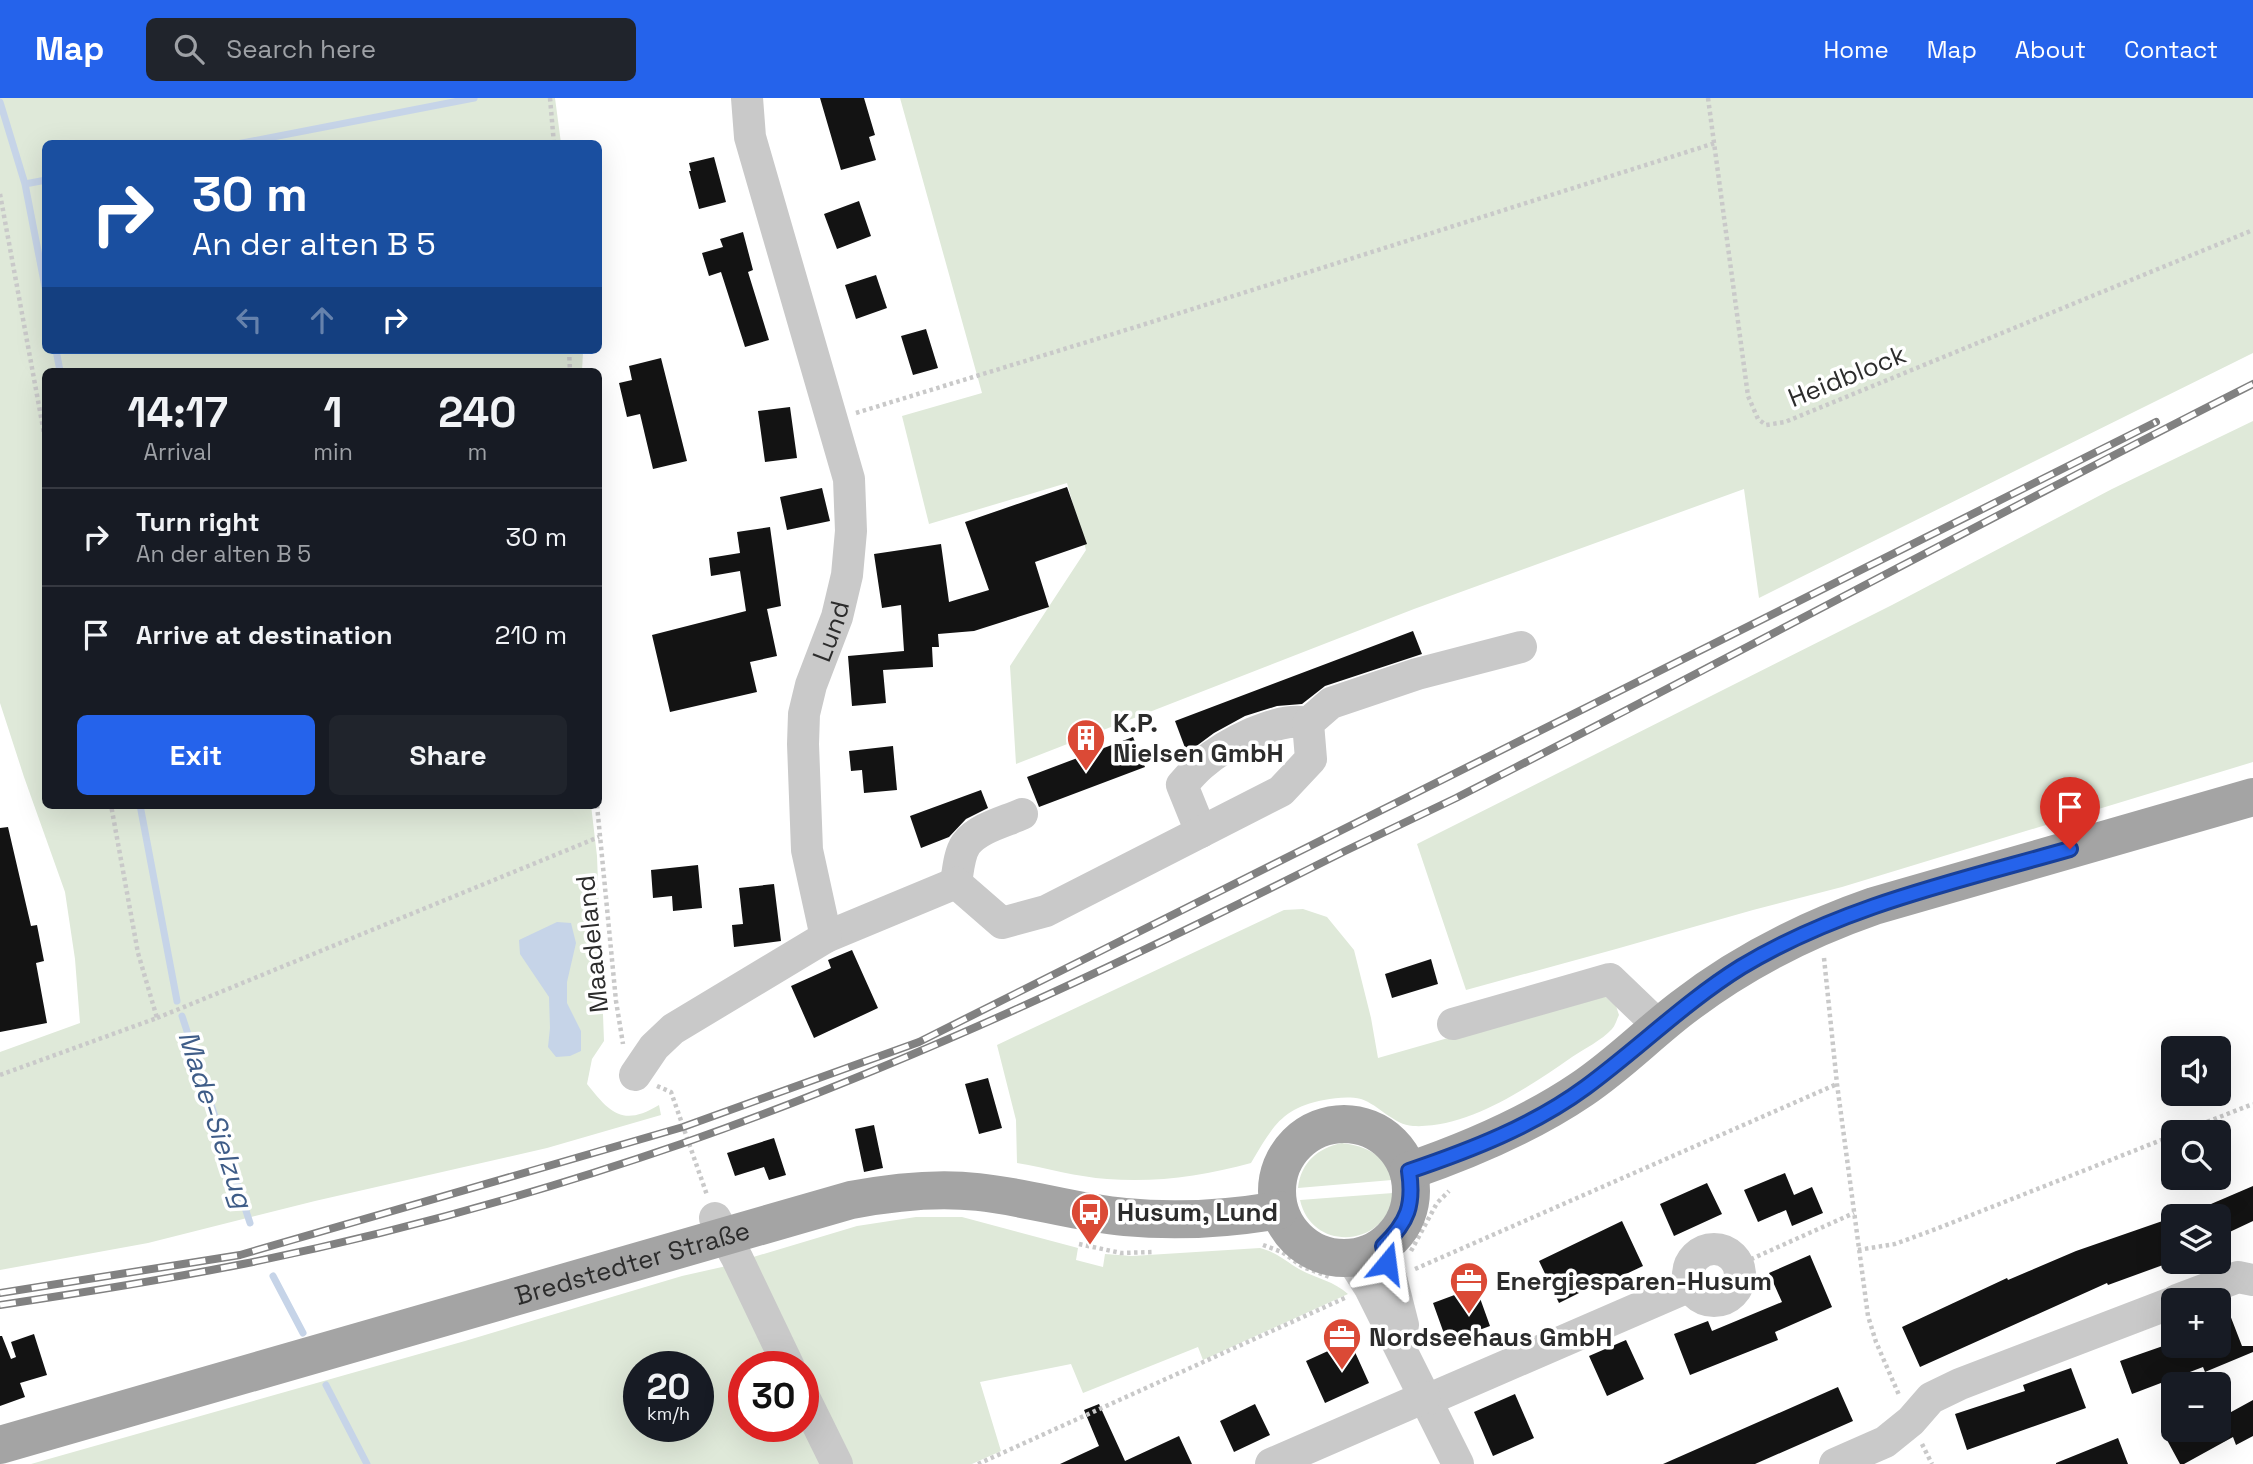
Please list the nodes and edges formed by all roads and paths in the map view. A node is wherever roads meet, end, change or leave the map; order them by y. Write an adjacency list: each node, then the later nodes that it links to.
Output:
1 (550, 98): 4 (path)
2 (747, 98): 8 (street, Lund)
3 (1708, 98): 5 (path, Heidblock)
4 (554, 140)
5 (1715, 143): 7 (path, Heidblock); 8 (path)
6 (0, 194): 9 (path)
7 (2253, 230)
8 (832, 420): 19 (street, Lund)
9 (42, 422)
10 (1521, 648): 11 (street)
11 (1308, 723): 16 (street); 16 (street)
12 (2253, 797): 23 (main road)
13 (112, 809): 21 (path)
14 (597, 809): 17 (path, Maadeland)
15 (1022, 814): 18 (street)
16 (1201, 832): 18 (street)
17 (599, 837): 21 (path); 25 (path, Maadeland)
18 (956, 883): 19 (street)
19 (826, 937): 25 (street)
20 (1823, 950): 26 (path)
21 (157, 1018): 24 (path)
22 (1453, 1024): 23 (street)
23 (1659, 1026): 30 (main road)
24 (0, 1075)
25 (635, 1076): 34 (path)
26 (1837, 1084): 33 (path); 40 (path)
27 (2253, 1104): 28 (path)
28 (2212, 1120)
29 (2161, 1140): 37 (path)
30 (1409, 1171): 32 (main road); 40 (main road)
31 (1456, 1187): 40 (path)
32 (1279, 1210): 34 (main road, Bredstedter Straße); 40 (main road)
33 (1854, 1213): 37 (path); 39 (path)
34 (720, 1228): 44 (street); 48 (main road, Bredstedter Straße)
35 (1078, 1244): 38 (path)
36 (1255, 1244): 40 (path)
37 (1858, 1250): 46 (path)
38 (1164, 1251)
39 (1738, 1265): 45 (street)
40 (1376, 1273): 45 (street); 50 (path)
41 (2248, 1276): 42 (street)
42 (2213, 1288)
43 (2161, 1306): 46 (street)
44 (781, 1351)
45 (1423, 1392): 51 (street); 52 (street)
46 (1910, 1421): 53 (street)
47 (819, 1427): 49 (street)
48 (0, 1445)
49 (837, 1464)
50 (978, 1464)
51 (1271, 1464)
52 (1458, 1464)
53 (1835, 1464)

